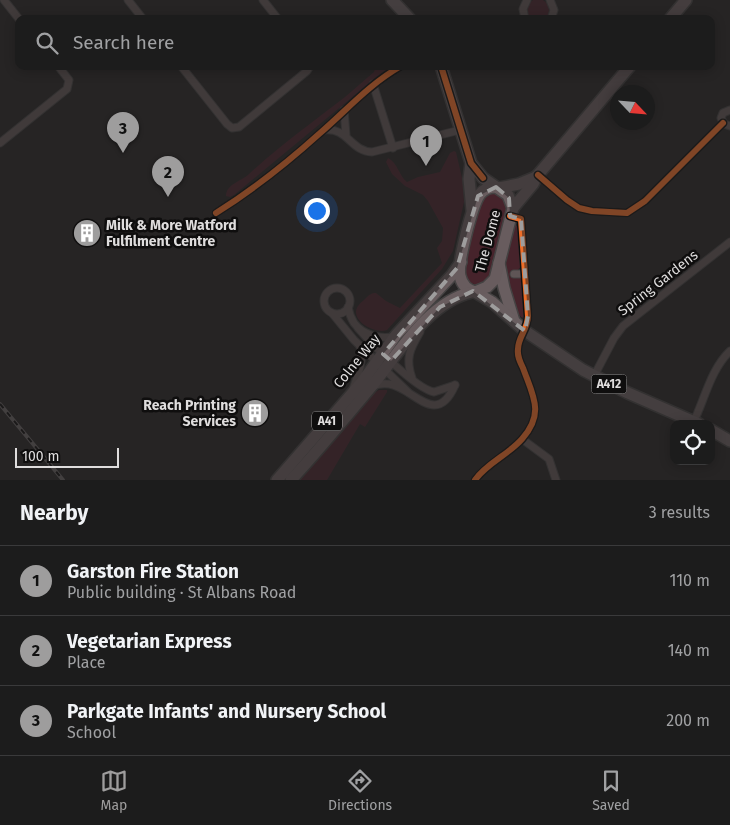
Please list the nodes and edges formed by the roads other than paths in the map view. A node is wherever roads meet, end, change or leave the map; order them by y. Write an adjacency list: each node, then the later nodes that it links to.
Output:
1 (4, 0): 8 (street)
2 (128, 0): 9 (street)
3 (263, 0): 10 (street)
4 (392, 0): 11 (main road)
5 (527, 0): 12 (street)
6 (550, 0): 13 (street)
7 (686, 0): 14 (highway)
8 (16, 15)
9 (140, 15)
10 (275, 15)
11 (406, 15)
12 (524, 15)
13 (552, 15)
14 (673, 15)
15 (61, 70): 28 (street)
16 (184, 70): 17 (street)
17 (308, 70)
18 (395, 70): 21 (street)
19 (442, 70): 26 (main road)
20 (627, 70): 31 (highway, A41)
21 (373, 84): 22 (street); 29 (street)
22 (344, 110): 25 (street); 27 (street)
23 (730, 110): 24 (street)
24 (727, 124): 31 (street)
25 (324, 130): 27 (street); 35 (street)
26 (460, 130): 29 (street); 30 (main road)
27 (346, 135): 29 (street)
28 (0, 143)
29 (393, 148)
30 (471, 163): 32 (main road); 33 (main road)
31 (537, 176): 32 (highway, A41); 34 (highway, A41)
32 (498, 187): 33 (highway, The Dome / A41); 34 (highway, The Dome)
33 (472, 210): 37 (highway, The Dome / A41)
34 (512, 212): 38 (highway, The Dome / A41); 40 (street)
35 (216, 213)
36 (730, 242): 52 (street, Spring Gardens)
37 (460, 262): 41 (highway, The Dome / A41); 48 (highway, Colne Way / A41)
38 (499, 263): 41 (highway, The Dome / A41); 45 (main road)
39 (514, 274): 40 (street)
40 (524, 274): 47 (street)
41 (474, 292): 44 (highway, Colne Way / A41); 45 (main road, A412)
42 (348, 307): 43 (street); 43 (street); 46 (street)
43 (332, 313): 49 (street)
44 (426, 321): 51 (highway, Colne Way / A41); 53 (street)
45 (514, 321): 47 (main road, A412)
46 (358, 328): 48 (street); 51 (street)
47 (525, 331): 52 (main road, A412); 60 (street)
48 (396, 335): 51 (highway, Colne Way / A41)
49 (359, 345): 51 (street); 55 (street)
50 (730, 351): 58 (street)
51 (384, 362): 53 (street); 54 (highway, Colne Way / A41); 55 (highway, Colne Way / A41); 56 (street)
52 (594, 376): 57 (main road, A412)
53 (412, 379): 56 (street)
54 (371, 387): 56 (street); 63 (highway, Colne Way / A41)
55 (352, 391): 62 (highway, Colne Way / A41)
56 (408, 392)
57 (691, 420)
58 (698, 420)
59 (715, 432): 61 (main road)
60 (522, 439): 64 (street); 65 (street)
61 (730, 441)
62 (277, 480)
63 (291, 480)
64 (475, 480)
65 (556, 480)

